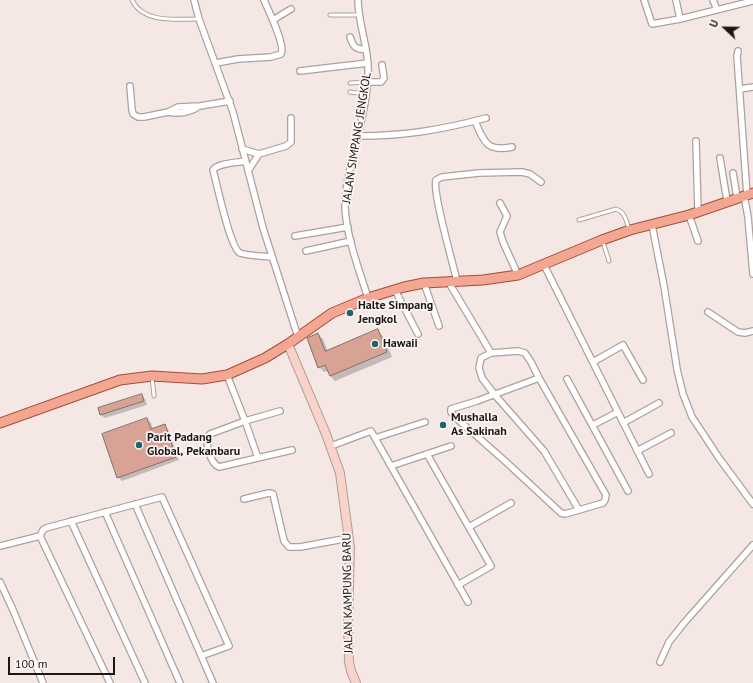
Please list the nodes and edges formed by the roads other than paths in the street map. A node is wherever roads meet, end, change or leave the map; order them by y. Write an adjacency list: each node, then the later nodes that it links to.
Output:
1 (132, 0): 14 (lane)
2 (194, 0): 14 (street)
3 (264, 0): 16 (street)
4 (358, 0): 13 (street, JALAN SIMPANG JENGKOL)
5 (644, 0): 15 (street)
6 (676, 0): 15 (street)
7 (713, 0): 11 (street)
8 (753, 1): 9 (street)
9 (744, 2): 11 (street)
10 (291, 9): 16 (street)
11 (717, 10): 15 (street)
12 (330, 15): 13 (lane)
13 (359, 16): 18 (street, JALAN SIMPANG JENGKOL)
14 (199, 19): 20 (street)
15 (680, 19)
16 (273, 20): 20 (street)
17 (350, 37): 18 (street)
18 (366, 49): 21 (street, JALAN SIMPANG JENGKOL)
19 (738, 50): 28 (street)
20 (216, 63): 31 (street)
21 (368, 63): 23 (street); 24 (street, JALAN SIMPANG JENGKOL)
22 (382, 65): 24 (street)
23 (300, 71)
24 (368, 82): 25 (lane); 30 (street, JALAN SIMPANG JENGKOL)
25 (350, 83)
26 (130, 86): 31 (street)
27 (753, 87): 28 (street)
28 (740, 89): 45 (street)
29 (350, 92): 30 (lane)
30 (366, 94): 35 (street, JALAN SIMPANG JENGKOL)
31 (230, 101): 38 (street)
32 (291, 118): 39 (street)
33 (486, 118): 34 (street)
34 (475, 121): 35 (street); 37 (street)
35 (358, 136): 51 (street, JALAN SIMPANG JENGKOL)
36 (696, 141): 48 (street)
37 (512, 147)
38 (242, 149): 39 (street); 41 (street)
39 (259, 154): 42 (street)
40 (720, 158): 46 (street)
41 (245, 161): 42 (street); 59 (street)
42 (248, 172): 59 (street)
43 (733, 173): 45 (street)
44 (541, 182): 64 (street)
45 (745, 195): 46 (main road); 53 (street)
46 (728, 201): 48 (main road)
47 (500, 203): 63 (street)
48 (693, 213): 50 (main road); 57 (street)
49 (579, 220): 52 (lane)
50 (652, 225): 52 (main road); 105 (street)
51 (348, 227): 54 (street); 56 (street, JALAN SIMPANG JENGKOL)
52 (630, 230): 55 (main road)
53 (751, 230): 62 (street)
54 (295, 236)
55 (602, 240): 60 (lane); 61 (main road)
56 (351, 241): 58 (street); 67 (street, JALAN SIMPANG JENGKOL)
57 (698, 241)
58 (306, 251)
59 (272, 257): 72 (street)
60 (609, 261)
61 (544, 265): 63 (main road); 75 (street)
62 (753, 274)
63 (518, 275): 64 (main road)
64 (453, 281): 65 (main road); 74 (street)
65 (424, 283): 66 (main road); 69 (street)
66 (395, 290): 67 (main road); 71 (street)
67 (368, 298): 72 (main road)
68 (708, 312): 70 (street)
69 (440, 326)
70 (753, 331)
71 (418, 334)
72 (298, 337): 73 (main road)
73 (288, 344): 76 (main road); 93 (street, JALAN KAMPUNG BARU)
74 (491, 353): 78 (street); 81 (street)
75 (593, 362): 80 (street); 85 (street)
76 (227, 375): 77 (main road); 86 (street)
77 (152, 376): 82 (lane); 88 (main road)
78 (539, 378): 81 (street); 106 (street)
79 (567, 379): 90 (street)
80 (643, 380)
81 (494, 394): 106 (street); 106 (street)
82 (154, 396)
83 (659, 403): 89 (street)
84 (280, 411): 86 (street)
85 (618, 412): 89 (street); 90 (street)
86 (245, 421): 98 (street); 98 (street)
87 (425, 422): 92 (street)
88 (0, 423)
89 (623, 423): 96 (street)
90 (593, 425): 101 (street)
91 (671, 433): 96 (street)
92 (375, 438): 93 (street); 99 (street)
93 (331, 446): 111 (street, JALAN KAMPUNG BARU)
94 (451, 446): 97 (street)
95 (292, 450): 98 (street)
96 (637, 451): 100 (street)
97 (427, 454): 99 (street); 109 (street)
98 (258, 458)
99 (391, 466): 115 (street)
100 (649, 474)
101 (628, 491)
102 (244, 499): 111 (street)
103 (511, 503): 109 (street)
104 (135, 504): 107 (street); 117 (street); 117 (street)
105 (753, 504)
106 (579, 510)
107 (105, 512): 108 (street); 122 (street)
108 (71, 521): 110 (street); 121 (street)
109 (469, 527): 115 (street)
110 (40, 536): 113 (street); 120 (street)
111 (349, 538): 124 (street, JALAN KAMPUNG BARU)
112 (753, 545): 118 (street)
113 (0, 546)
114 (0, 582): 119 (street)
115 (458, 584): 116 (street)
116 (468, 602)
117 (201, 656): 123 (street)
118 (660, 662)
119 (43, 683)
120 (110, 683)
121 (145, 683)
122 (180, 683)
123 (213, 683)
124 (356, 683)

